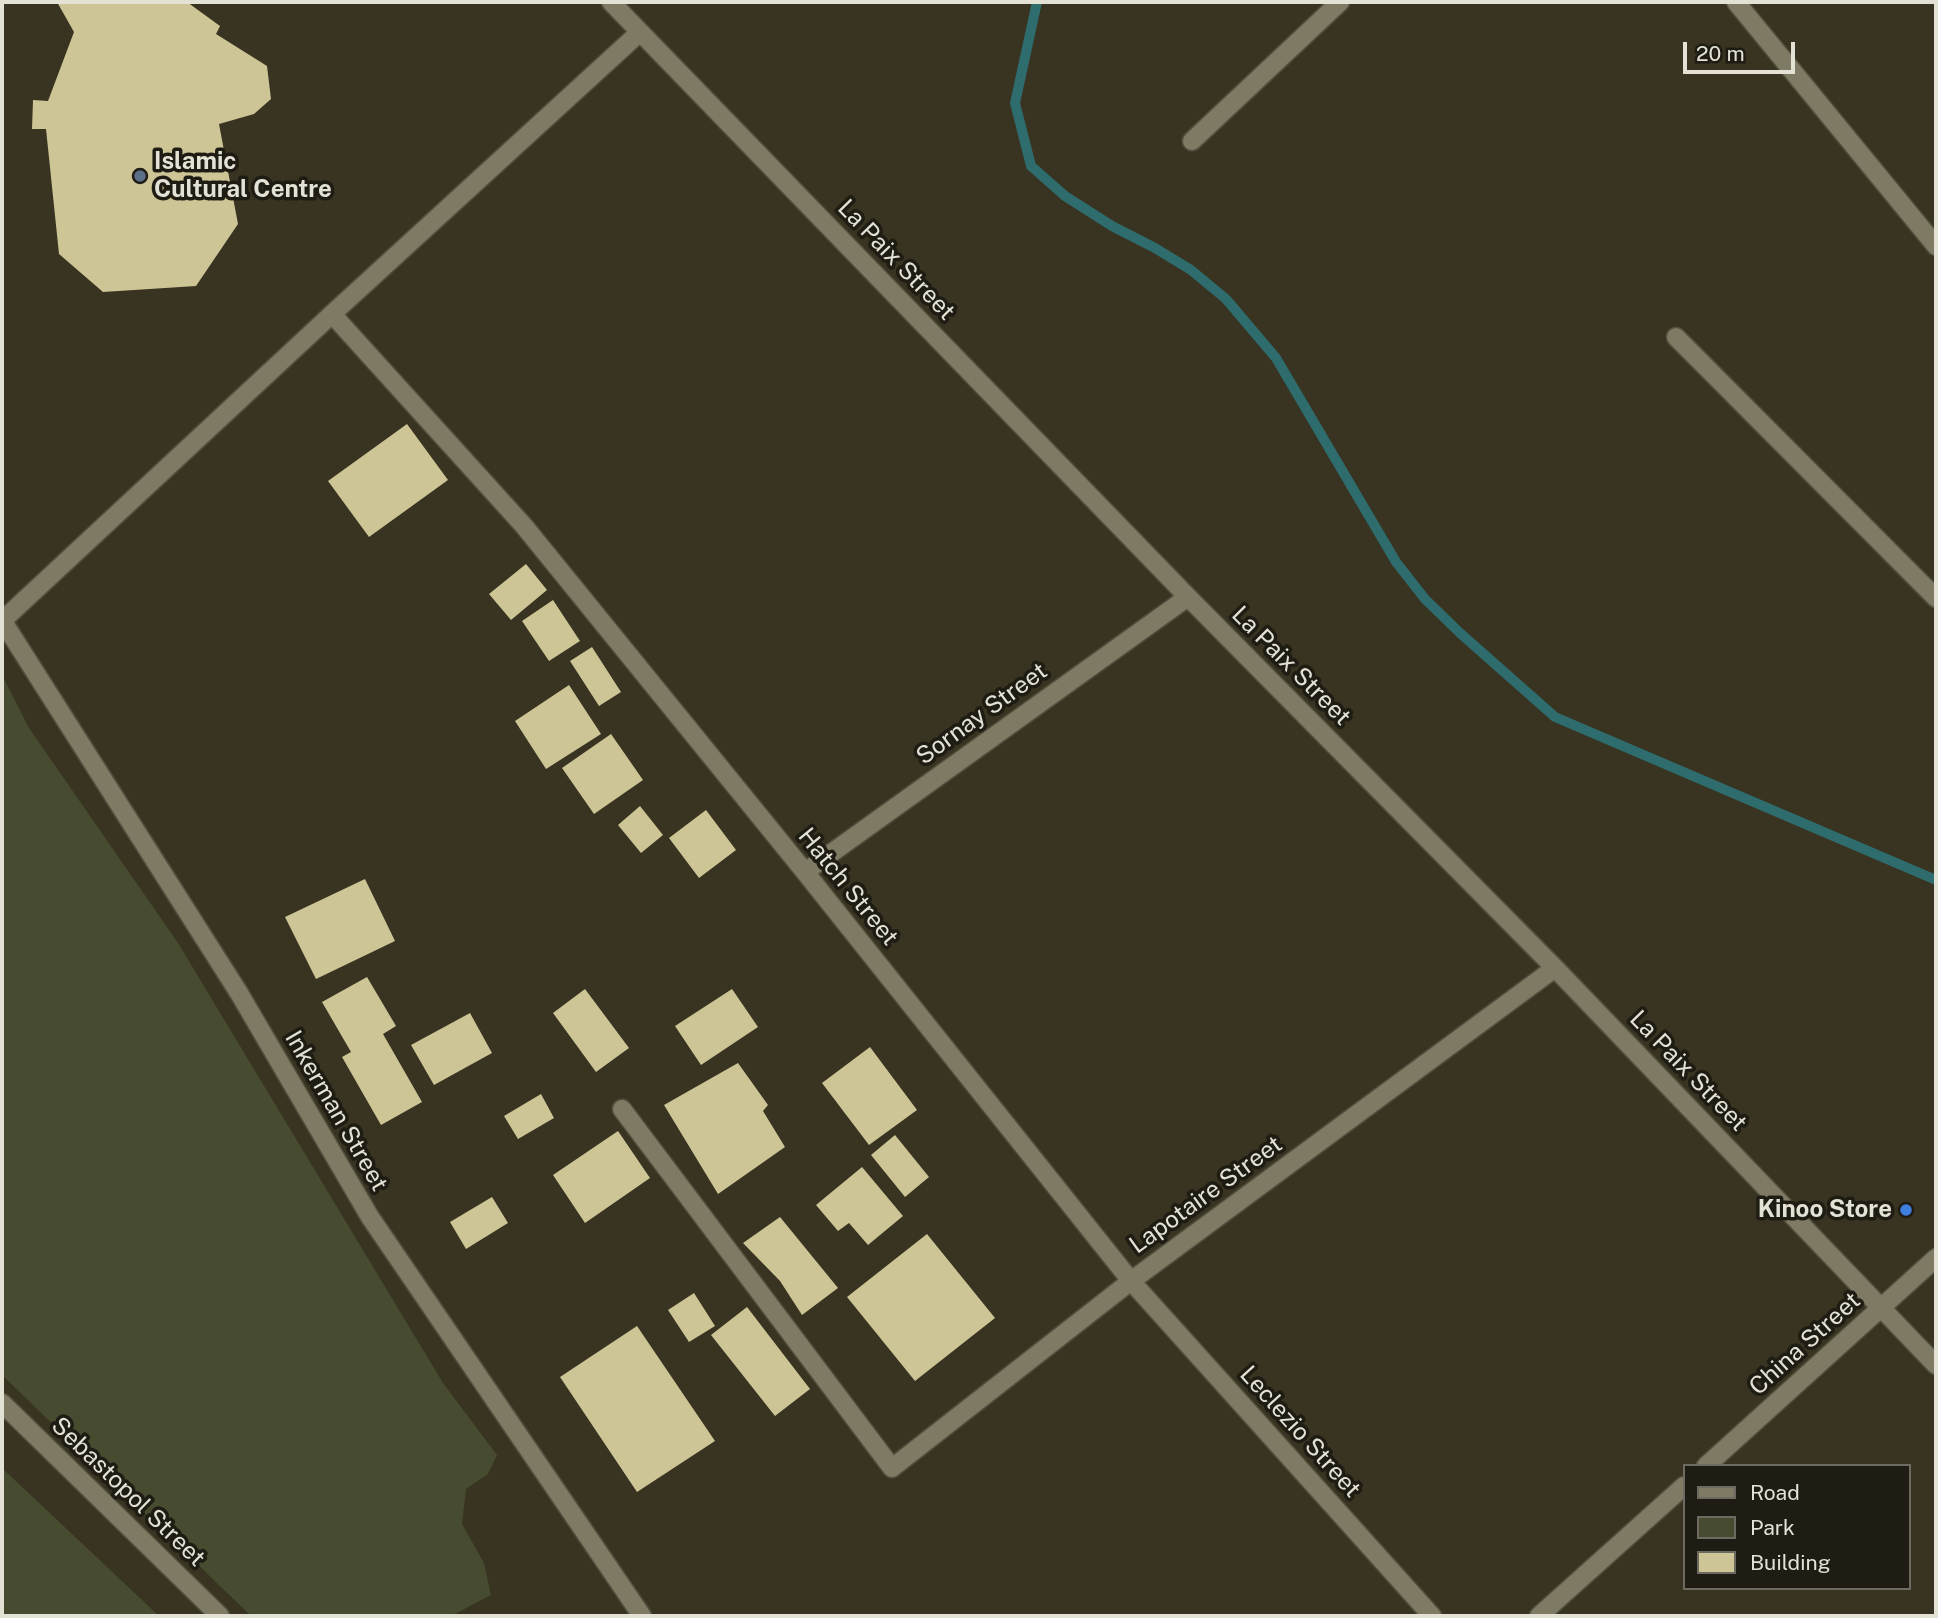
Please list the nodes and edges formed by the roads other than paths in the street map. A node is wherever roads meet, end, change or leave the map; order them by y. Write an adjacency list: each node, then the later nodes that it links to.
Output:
1 (611, 2): 4 (street, La Paix Street)
2 (1340, 2): 5 (street)
3 (1736, 2): 6 (street)
4 (640, 32): 7 (street); 9 (street, La Paix Street)
5 (1192, 141)
6 (1936, 246)
7 (332, 314): 11 (street); 12 (street, Hatch Street)
8 (1676, 337): 10 (street)
9 (1188, 597): 12 (street, Sornay Street); 13 (street, La Paix Street)
10 (1936, 598)
11 (2, 620): 23 (street, Inkerman Street)
12 (805, 872): 16 (street, Hatch Street)
13 (1555, 968): 16 (street, Lapotaire Street); 17 (street, La Paix Street)
14 (622, 1109): 16 (street, Lapotaire Street)
15 (1936, 1258): 17 (street, China Street)
16 (1131, 1281): 24 (street, Leclezio Street)
17 (1881, 1308): 18 (street, La Paix Street); 20 (street, China Street)
18 (1936, 1365)
19 (2, 1403): 22 (street, Sebastopol Street)
20 (1708, 1464)
21 (1682, 1488): 25 (street)
22 (220, 1616)
23 (642, 1616)
24 (1432, 1616)
25 (1539, 1616)

